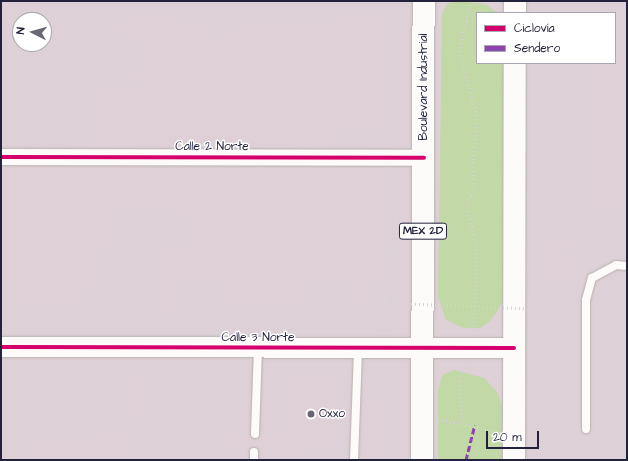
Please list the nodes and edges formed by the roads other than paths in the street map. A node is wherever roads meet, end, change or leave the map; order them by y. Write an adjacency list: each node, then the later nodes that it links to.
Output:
1 (424, 1): 6 (highway, Boulevard Industrial / MEX 2D)
2 (515, 1): 3 (highway)
3 (515, 12)
4 (515, 64): 10 (highway)
5 (1, 157): 6 (street, Calle 2 Norte)
6 (424, 158): 12 (highway, Boulevard Industrial / MEX 2D)
7 (627, 266): 13 (lane)
8 (1, 347): 9 (street, Calle 3 Norte)
9 (258, 348): 11 (street, Calle 3 Norte); 14 (lane)
10 (514, 348): 12 (street, Calle 3 Norte); 17 (highway)
11 (358, 349): 12 (street, Calle 3 Norte); 15 (lane)
12 (423, 349): 16 (highway, Boulevard Industrial / MEX 2D)
13 (586, 429)
14 (255, 434)
15 (354, 460)
16 (422, 460)
17 (514, 460)

